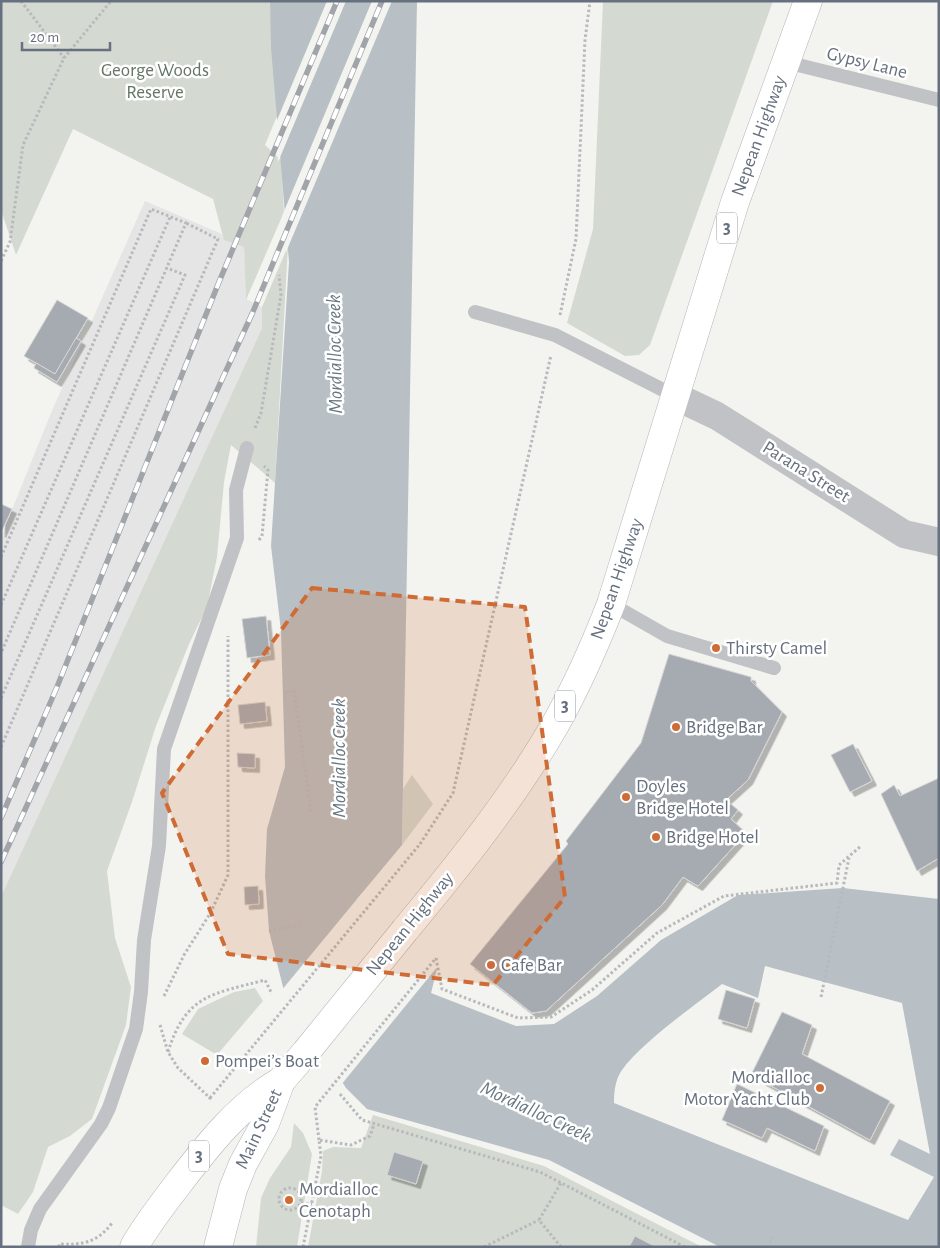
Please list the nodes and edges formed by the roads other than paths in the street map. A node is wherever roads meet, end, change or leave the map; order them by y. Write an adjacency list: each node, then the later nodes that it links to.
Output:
1 (808, 1): 2 (highway, Nepean Highway / 3)
2 (786, 62): 3 (lane, Gypsy Lane); 5 (highway, Nepean Highway / 3)
3 (939, 100)
4 (475, 312): 5 (lane)
5 (676, 396): 7 (street, Parana Street); 8 (highway, Nepean Highway / 3)
6 (247, 448): 11 (lane)
7 (939, 542)
8 (611, 604): 9 (lane); 10 (highway, Nepean Highway / 3, bridge)
9 (774, 668)
10 (281, 1081): 12 (highway, Main Street / 3); 13 (highway, Main Street / 3)
11 (28, 1247)
12 (134, 1247)
13 (218, 1247)

